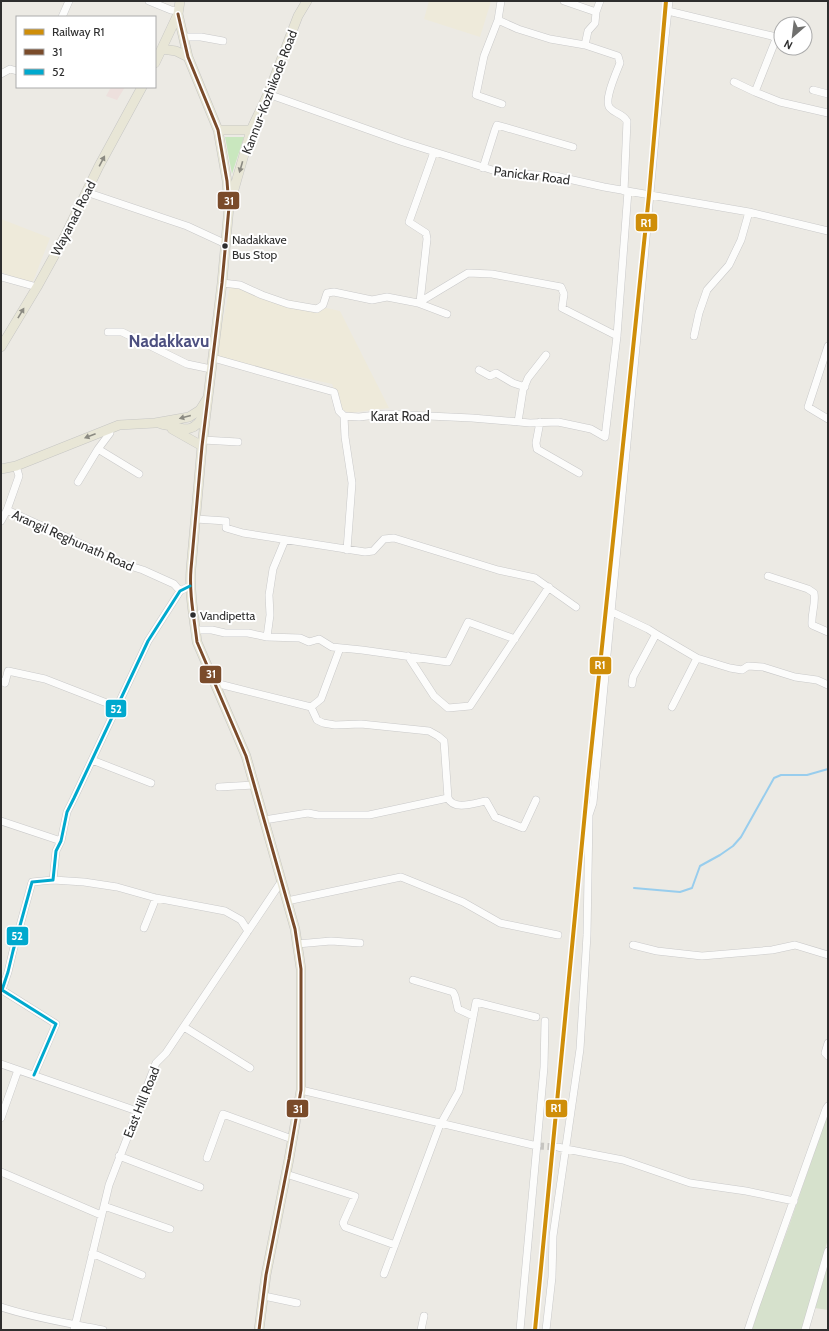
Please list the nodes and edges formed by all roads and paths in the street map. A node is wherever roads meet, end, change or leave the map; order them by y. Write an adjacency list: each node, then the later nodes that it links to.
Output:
1 (69, 1): 12 (street)
2 (149, 1): 11 (street)
3 (180, 1): 11 (main road)
4 (307, 1): 26 (main road, Kannur-Kozhikode Road)
5 (501, 1): 13 (street)
6 (564, 1): 10 (street)
7 (600, 1): 10 (street)
8 (669, 1): 9 (street)
9 (668, 11): 25 (street); 37 (street)
10 (596, 12): 16 (street)
11 (179, 13): 14 (main road); 17 (main road)
12 (62, 16)
13 (498, 20): 16 (street); 28 (street)
14 (183, 38): 15 (street); 18 (main road)
15 (223, 41)
16 (585, 45): 35 (street)
17 (162, 49): 18 (main road); 19 (main road)
18 (188, 57): 30 (main road)
19 (156, 61)
20 (16, 71): 21 (street)
21 (1, 74)
22 (734, 82): 25 (street)
23 (141, 88): 36 (main road, Wayanad Road, one-way to 23)
24 (813, 90): 27 (street)
25 (755, 92): 29 (street)
26 (268, 94): 31 (main road, Kannur-Kozhikode Road); 33 (street, Panickar Road)
27 (828, 94)
28 (502, 104)
29 (828, 113)
30 (218, 130): 31 (main road); 38 (main road)
31 (251, 130): 38 (main road, Kannur-Kozhikode Road, one-way to 38)
32 (573, 147): 34 (street)
33 (434, 152): 34 (street, Panickar Road); 45 (street)
34 (483, 168): 35 (street, Panickar Road)
35 (626, 191): 37 (street, Panickar Road); 48 (street)
36 (86, 192): 41 (street); 44 (main road, Wayanad Road)
37 (651, 195): 39 (street, Panickar Road); 83 (street)
38 (229, 207): 41 (main road)
39 (748, 212): 40 (street, Panickar Road); 49 (street)
40 (828, 231)
41 (226, 244): 43 (main road)
42 (1, 276): 44 (street)
43 (222, 283): 45 (street); 53 (main road)
44 (37, 287): 51 (main road, Wayanad Road, one-way to 44)
45 (419, 302): 46 (street); 48 (street)
46 (447, 314)
47 (108, 332): 54 (street)
48 (617, 336): 62 (street, Karat Road)
49 (694, 336)
50 (828, 346): 60 (street)
51 (1, 347)
52 (546, 355): 56 (street)
53 (213, 358): 54 (main road); 59 (street)
54 (211, 369): 57 (main road)
55 (479, 370): 56 (street)
56 (525, 387): 61 (street)
57 (207, 399): 58 (main road); 63 (main road, one-way to 63)
58 (207, 409): 63 (main road); 66 (main road)
59 (344, 416): 61 (street, Karat Road); 77 (street)
60 (828, 419)
61 (518, 422): 62 (street, Karat Road)
62 (540, 422): 70 (street)
63 (155, 423): 64 (main road); 66 (main road)
64 (108, 429): 67 (street); 68 (main road, one-way to 68)
65 (238, 442): 66 (street)
66 (202, 443): 74 (main road)
67 (98, 449): 71 (street); 72 (street)
68 (16, 466): 69 (main road); 73 (street, Arangil Reghunath Road)
69 (1, 469)
70 (578, 473)
71 (139, 474)
72 (78, 482)
73 (7, 510): 75 (street); 81 (street, Arangil Reghunath Road)
74 (196, 519): 76 (street); 79 (main road)
75 (1, 521)
76 (285, 540): 77 (street); 87 (street)
77 (346, 550): 80 (street)
78 (768, 576): 85 (street)
79 (190, 586): 81 (street); 84 (main road)
80 (548, 588): 82 (street); 88 (street)
81 (180, 591): 96 (street)
82 (576, 607)
83 (610, 612): 86 (street); 140 (street)
84 (195, 630): 87 (street); 93 (main road)
85 (828, 632)
86 (656, 634): 91 (street); 94 (street)
87 (268, 637): 89 (street)
88 (515, 639): 90 (street); 90 (street)
89 (340, 648): 90 (street); 97 (street)
90 (408, 656)
91 (697, 658): 95 (street); 98 (street)
92 (1, 681): 96 (street)
93 (215, 683): 97 (street); 101 (main road)
94 (632, 684)
95 (828, 685)
96 (117, 707): 99 (street)
97 (311, 707): 103 (street)
98 (672, 707)
99 (92, 760): 100 (street); 107 (street)
100 (151, 783)
101 (254, 786): 102 (street); 106 (main road)
102 (219, 787)
103 (448, 798): 104 (street); 106 (street)
104 (536, 800)
105 (1, 820): 107 (street)
106 (264, 820): 109 (main road)
107 (61, 842): 108 (street)
108 (53, 880): 110 (street); 119 (street)
109 (281, 882): 111 (main road); 113 (street, East Hill Road)
110 (156, 898): 112 (street); 113 (street)
111 (287, 900): 114 (street); 116 (main road)
112 (144, 928)
113 (248, 931): 125 (street, East Hill Road)
114 (558, 935)
115 (360, 943): 116 (street)
116 (297, 944): 132 (main road)
117 (633, 945): 118 (street)
118 (828, 955)
119 (4, 972): 121 (street)
120 (413, 980): 122 (street)
121 (1, 991): 131 (street)
122 (473, 1016): 123 (street); 136 (street)
123 (536, 1016)
124 (546, 1022): 138 (street)
125 (184, 1027): 129 (street); 134 (street, East Hill Road)
126 (828, 1043): 127 (street)
127 (828, 1056)
128 (1, 1064): 130 (street)
129 (250, 1068)
130 (18, 1070): 131 (street); 135 (street)
131 (34, 1075): 134 (street)
132 (301, 1090): 136 (street); 137 (main road)
133 (828, 1106): 146 (street)
134 (137, 1111): 141 (street, East Hill Road)
135 (1, 1118)
136 (441, 1124): 138 (street); 150 (street)
137 (292, 1138): 142 (street); 144 (main road)
138 (537, 1146): 163 (street)
139 (558, 1147): 140 (street)
140 (566, 1149): 146 (street); 164 (street)
141 (120, 1156): 145 (street); 147 (street, East Hill Road)
142 (206, 1158)
143 (1, 1172): 148 (street)
144 (286, 1174): 150 (street); 155 (main road)
145 (200, 1187)
146 (794, 1201): 165 (street)
147 (104, 1206): 148 (street, East Hill Road); 149 (street)
148 (101, 1215): 152 (street, East Hill Road)
149 (170, 1229)
150 (395, 1245): 153 (street)
151 (828, 1251): 166 (street)
152 (92, 1253): 154 (street); 159 (street, East Hill Road)
153 (384, 1274)
154 (142, 1275)
155 (264, 1296): 156 (street); 161 (main road)
156 (297, 1303)
157 (1, 1307): 159 (street)
158 (424, 1316): 162 (street)
159 (75, 1327): 160 (street)
160 (103, 1330)
161 (259, 1330)
162 (421, 1330)
163 (520, 1330)
164 (546, 1330)
165 (748, 1330)
166 (805, 1330)

